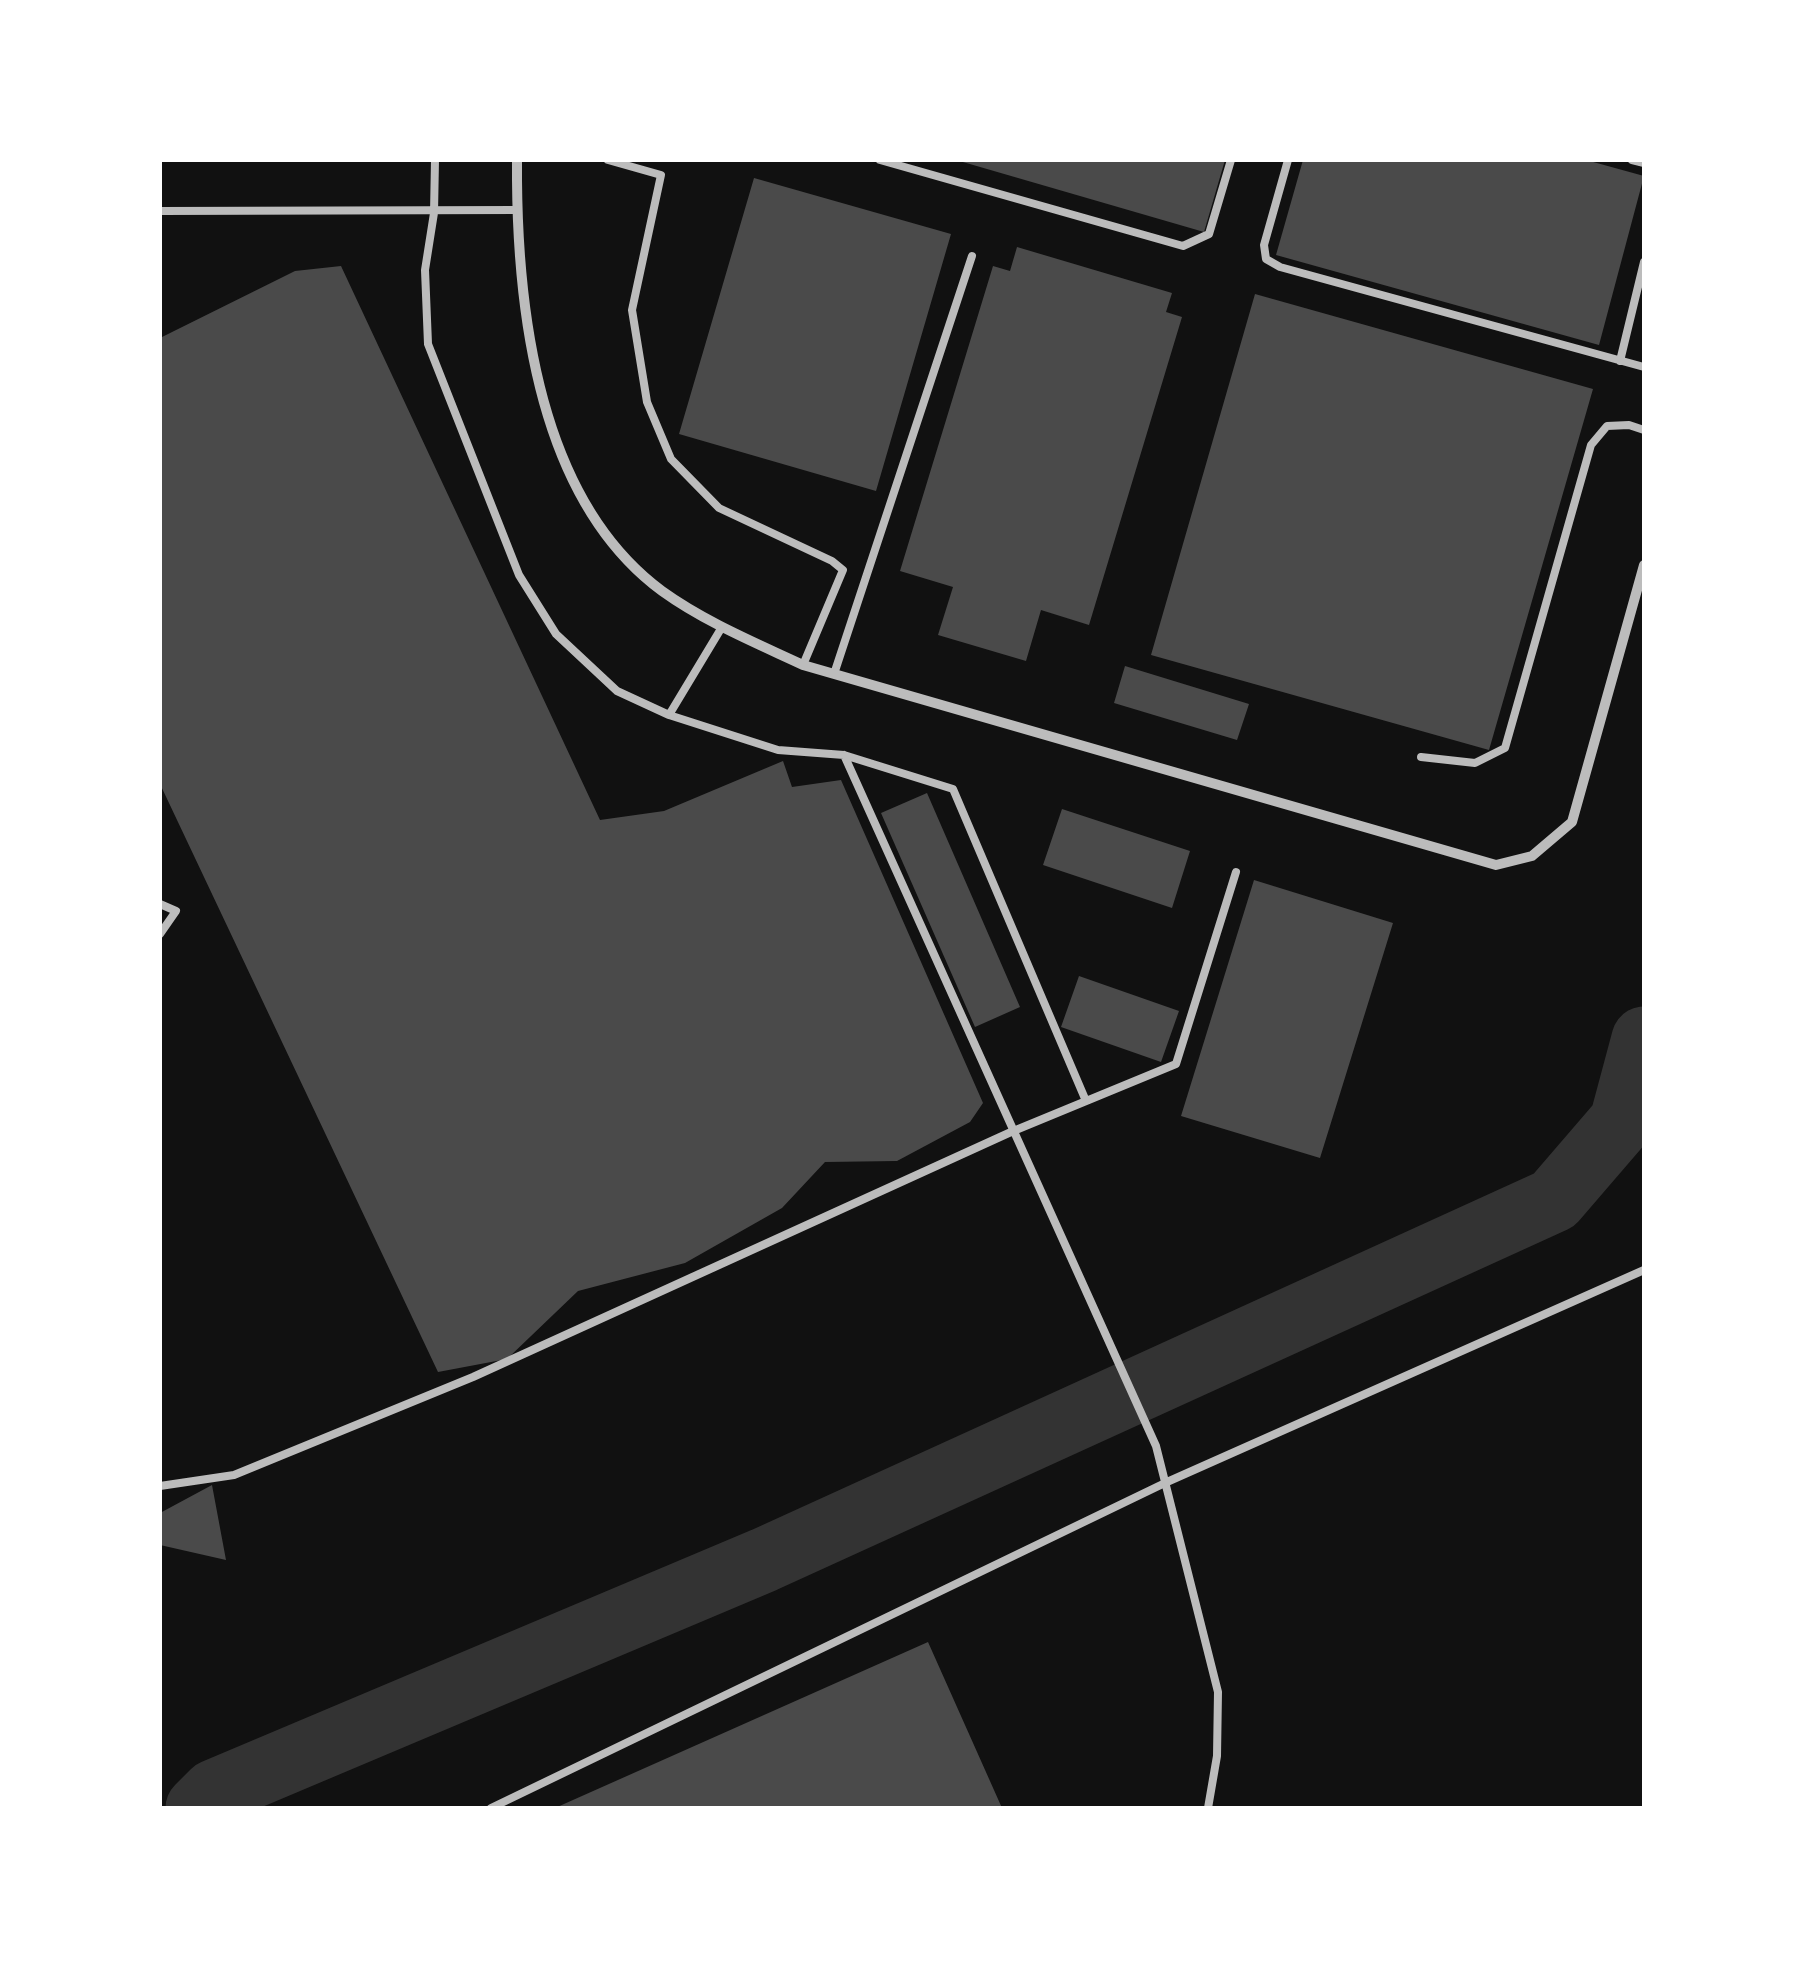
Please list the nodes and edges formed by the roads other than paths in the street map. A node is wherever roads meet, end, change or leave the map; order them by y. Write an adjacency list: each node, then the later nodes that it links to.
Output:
1 (435, 160): 11 (lane)
2 (517, 160): 9 (street)
3 (608, 160): 19 (lane)
4 (880, 160): 5 (lane)
5 (1231, 160)
6 (1288, 160): 14 (lane)
7 (1632, 160): 8 (lane)
8 (1644, 163)
9 (516, 210): 11 (lane); 18 (street)
10 (160, 211): 11 (lane)
11 (434, 213): 21 (lane)
12 (972, 256): 20 (lane)
13 (1644, 262): 14 (lane)
14 (1620, 360): 15 (lane)
15 (1644, 367)
16 (1644, 430): 23 (lane)
17 (1644, 565): 20 (street)
18 (722, 627): 19 (street); 21 (lane)
19 (804, 665): 20 (street)
20 (834, 674)
21 (668, 715): 22 (lane)
22 (844, 754): 27 (lane); 28 (lane)
23 (1421, 756)
24 (1236, 872): 27 (lane)
25 (160, 904): 26 (lane)
26 (160, 934)
27 (1086, 1101): 28 (lane)
28 (1011, 1132): 30 (lane); 31 (lane)
29 (1644, 1270): 30 (lane)
30 (1167, 1482): 32 (lane); 33 (lane)
31 (160, 1486)
32 (491, 1808)
33 (1208, 1808)

